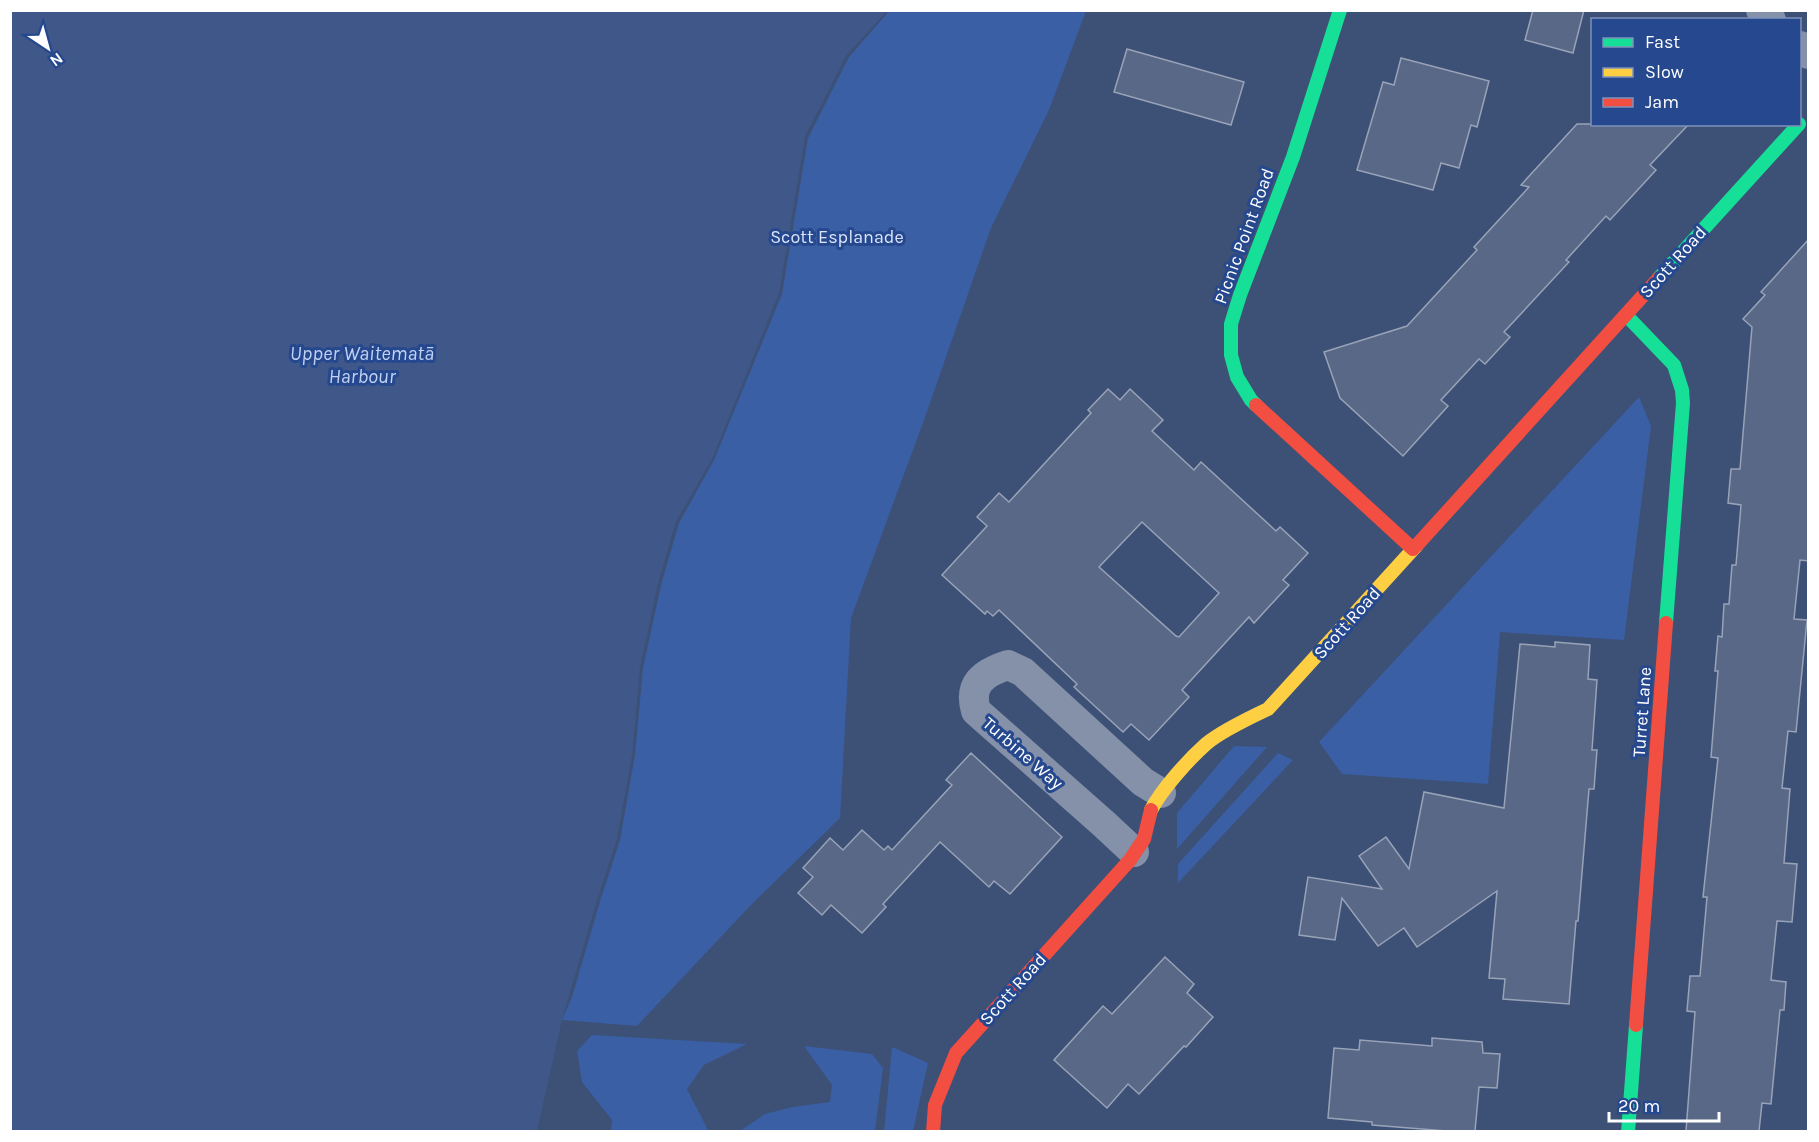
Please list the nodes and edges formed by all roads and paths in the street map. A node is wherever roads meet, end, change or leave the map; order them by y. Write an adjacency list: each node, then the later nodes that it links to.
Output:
1 (1340, 10): 4 (street, Picnic Point Road)
2 (1797, 126): 3 (street, Scott Road)
3 (1626, 315): 4 (street, Scott Road); 8 (street, Turret Lane)
4 (1413, 549): 5 (street, Scott Road)
5 (1161, 793): 6 (street, Scott Road); 6 (street, Turbine Way)
6 (1134, 852): 7 (street, Scott Road)
7 (933, 1131)
8 (1628, 1131)

